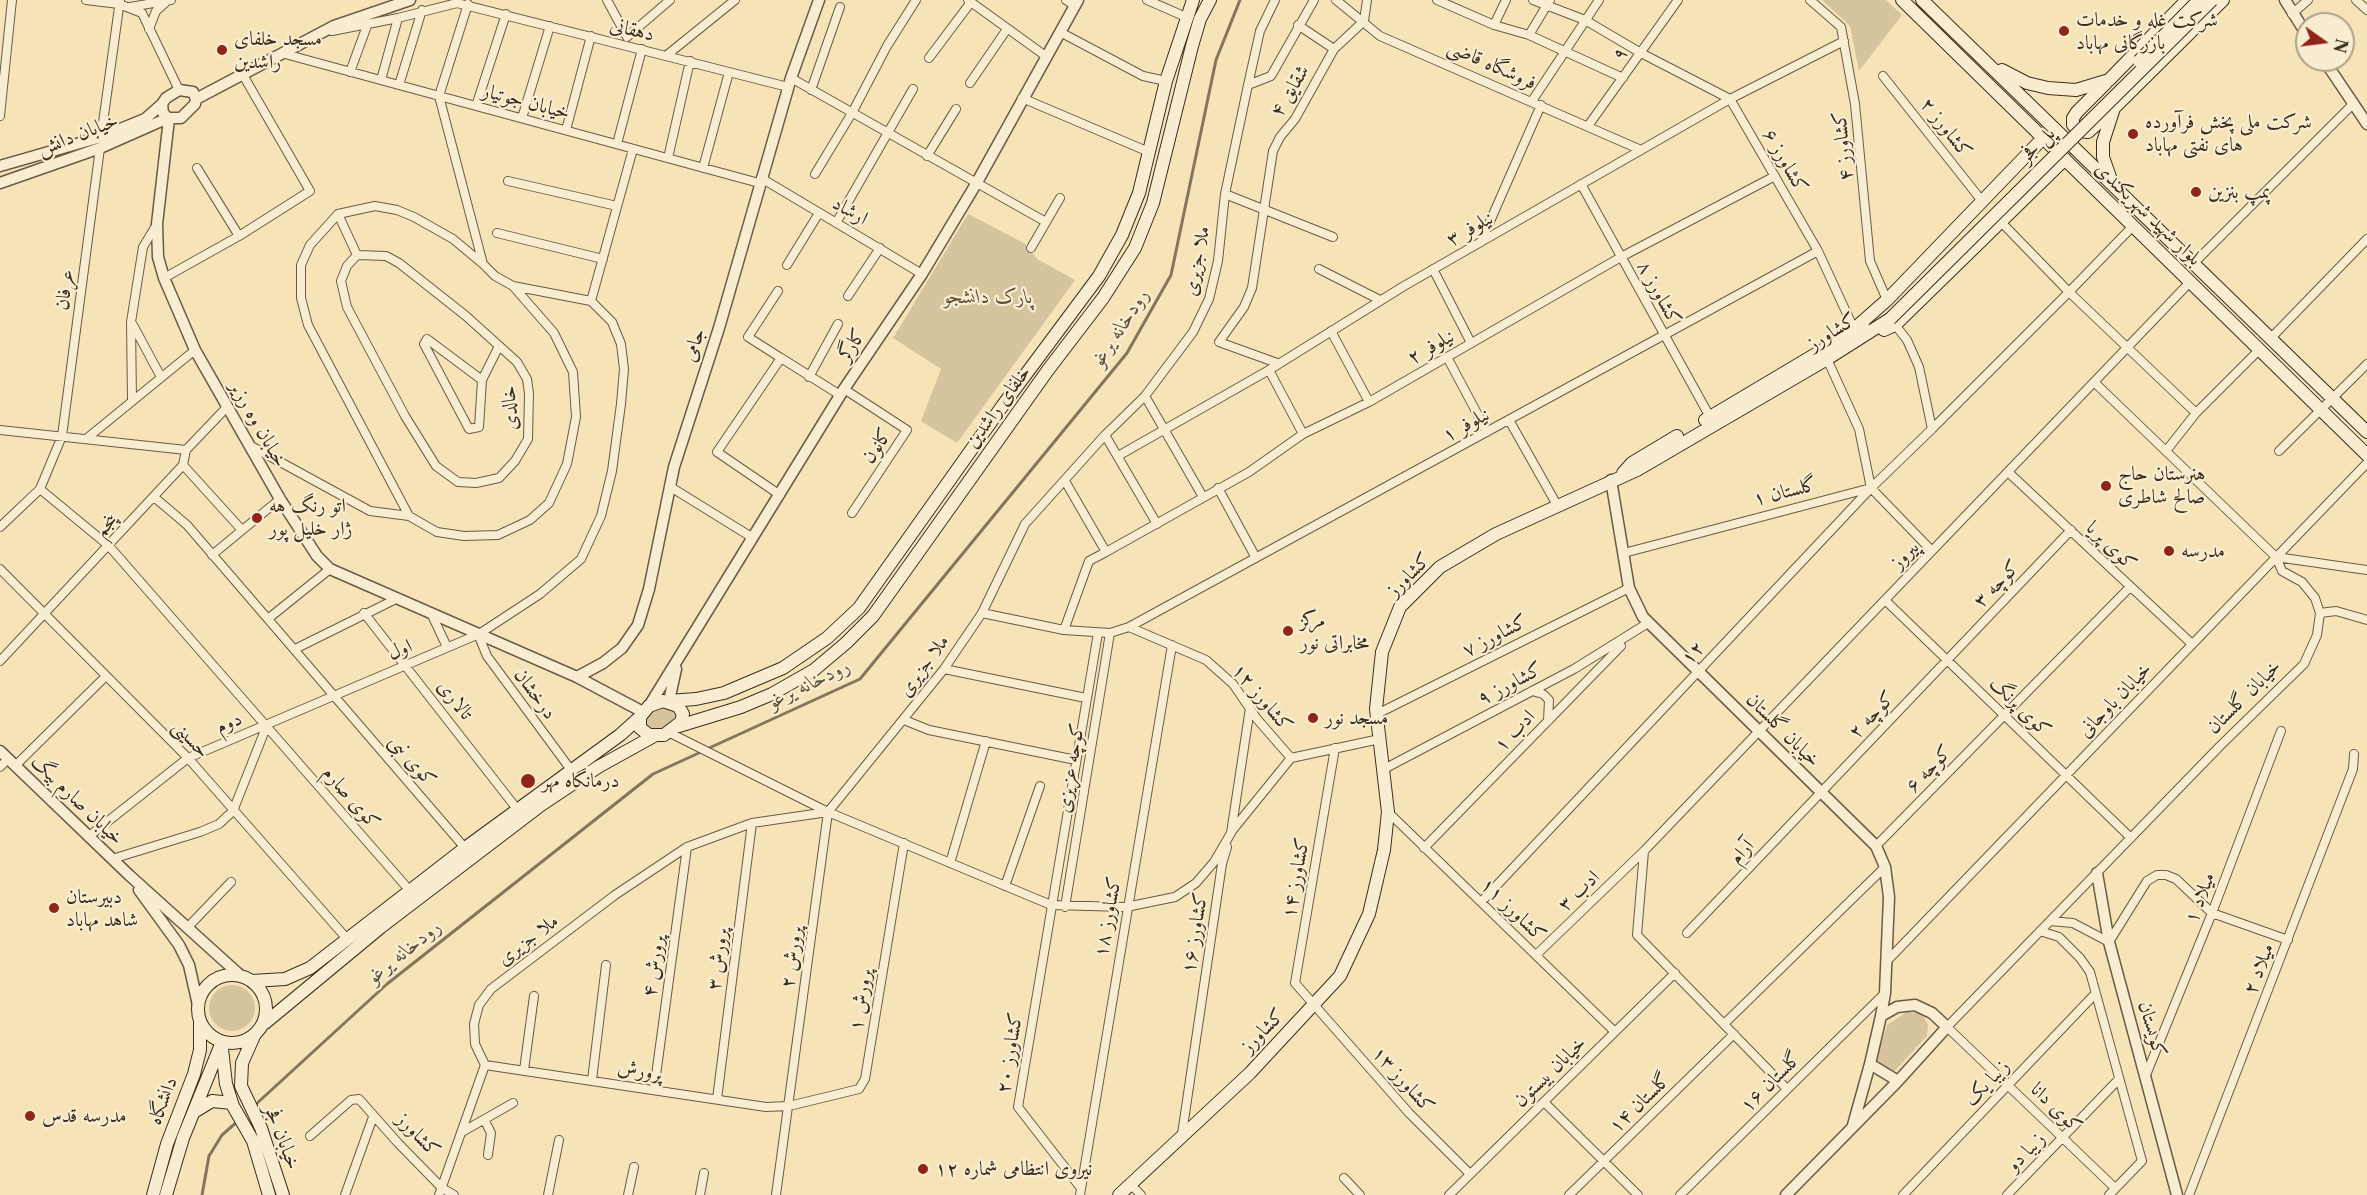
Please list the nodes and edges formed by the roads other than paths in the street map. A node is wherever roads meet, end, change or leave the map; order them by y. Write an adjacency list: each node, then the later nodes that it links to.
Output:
1 (12, 0): 98 (street)
2 (86, 0): 33 (street)
3 (169, 0): 38 (street); 54 (street)
4 (410, 0): 56 (street)
5 (607, 0): 59 (street)
6 (670, 0): 37 (street)
7 (735, 0): 67 (street)
8 (819, 0): 80 (street, جامی)
9 (916, 0): 97 (street)
10 (1148, 0): 44 (street)
11 (1192, 0): 44 (main road)
12 (1210, 0): 283 (main road, خلفای راشدین)
13 (1275, 0): 83 (street, ملا جزیری)
14 (1314, 0): 50 (street)
15 (1336, 0): 48 (street, فروشگاه قاضی)
16 (1367, 0): 48 (street)
17 (1437, 0): 51 (street)
18 (1506, 0): 51 (street)
19 (1533, 0): 35 (street)
20 (1599, 0): 47 (street)
21 (1678, 0): 64 (street, ۹)
22 (1810, 0): 60 (street, کشاورز ۴)
23 (1902, 0): 105 (main road, بلوار شهید شهریکندی)
24 (1922, 0): 66 (main road, بلوار شهید شهریکندی)
25 (2187, 0): 78 (main road)
26 (2199, 0): 163 (main road, bridge)
27 (2212, 0): 163 (main road, پل فجر, bridge)
28 (2223, 0): 95 (main road)
29 (2285, 0): 43 (street)
30 (2308, 0): 43 (street)
31 (2356, 0): 41 (street)
32 (969, 1): 53 (street); 69 (street)
33 (120, 2): 38 (street); 106 (street, عرفان)
34 (1073, 2): 55 (street, کارگر)
35 (1549, 2): 47 (street); 57 (street)
36 (468, 4): 40 (street, دهقانی); 42 (street, دهقانی); 87 (street)
37 (658, 4): 59 (street)
38 (129, 7): 54 (street)
39 (840, 7): 86 (street)
40 (422, 10): 45 (street, دهقانی); 82 (street)
41 (2367, 10)
42 (506, 14): 52 (street, دهقانی); 94 (street)
43 (2292, 14): 46 (street)
44 (1186, 17): 79 (main road)
45 (398, 18): 49 (street, دهقانی); 77 (street)
46 (2295, 18)
47 (1585, 20): 63 (street); 64 (street)
48 (1364, 21): 62 (street, شقایق ۴); 91 (street, فروشگاه قاضی)
49 (368, 23): 56 (street, دهقانی); 71 (street)
50 (1298, 25): 62 (street); 83 (street)
51 (1494, 25): 57 (street)
52 (550, 26): 58 (street, دهقانی); 99 (street)
53 (1007, 28): 68 (street); 81 (street)
54 (149, 29): 85 (street)
55 (1060, 32): 68 (street, کارگر); 79 (street)
56 (320, 34): 65 (street)
57 (1529, 35): 63 (street)
58 (591, 36): 59 (street, دهقانی); 103 (street)
59 (625, 40): 61 (street, دهقانی)
60 (1844, 41): 90 (street, نیلوفر ۳); 161 (street, کشاورز ۴)
61 (642, 49): 67 (street, دهقانی); 107 (street)
62 (1334, 49): 129 (street, شقایق ۴)
63 (1564, 51): 76 (street); 91 (street)
64 (1641, 53): 76 (street, ۹); 90 (street)
65 (285, 54): 71 (street, خیابان جوتیار); 74 (street)
66 (1979, 55): 78 (main road); 122 (main road, بلوار شهید شهریکندی)
67 (667, 56): 70 (street, دهقانی)
68 (1047, 57): 88 (street, کارگر)
69 (929, 58)
70 (690, 62): 72 (street, دهقانی); 112 (street)
71 (350, 72): 77 (street, خیابان جوتیار)
72 (729, 72): 80 (street, دهقانی); 116 (street)
73 (2332, 72): 93 (street)
74 (243, 75): 89 (street); 138 (street)
75 (1883, 76): 127 (street, کشاورز ۲)
76 (1623, 78): 102 (street, ۹)
77 (381, 80): 82 (street, خیابان جوتیار)
78 (2109, 80): 95 (main road)
79 (1166, 81): 110 (main road)
80 (789, 83): 86 (street, دهقانی); 119 (street, جامی)
81 (970, 83)
82 (399, 85): 87 (street, خیابان جوتیار)
83 (1248, 86): 125 (street, ملا جزیری)
84 (913, 89): 104 (street)
85 (179, 90): 89 (street); 92 (street)
86 (811, 90): 97 (street, دهقانی)
87 (439, 96): 94 (street, خیابان جوتیار); 149 (street)
88 (1022, 98): 110 (street); 123 (street, کارگر)
89 (196, 99): 100 (street)
90 (1730, 99): 109 (street, نیلوفر ۳); 118 (street, کشاورز ۶)
91 (1536, 103): 102 (street, فروشگاه قاضی); 141 (street)
92 (162, 104): 100 (street); 106 (street, خیابان دانش)
93 (2353, 104): 101 (street); 148 (street)
94 (476, 106): 99 (street, خیابان جوتیار)
95 (2114, 108): 122 (main road)
96 (956, 109): 111 (street)
97 (852, 113): 104 (street, دهقانی); 117 (street)
98 (0, 116)
99 (522, 118): 103 (street, خیابان جوتیار)
100 (171, 119): 106 (street, خیابان دانش); 135 (street, خیابان وه رزیر)
101 (2367, 124)
102 (1588, 126): 109 (street, فروشگاه قاضی)
103 (566, 130): 107 (street, خیابان جوتیار)
104 (888, 134): 111 (street, دهقانی); 133 (street)
105 (2043, 138): 113 (main road, بلوار شهید شهریکندی); 127 (main road)
106 (101, 143): 114 (street, خیابان دانش); 121 (street, خیابان دانش); 203 (street, عرفان)
107 (617, 144): 108 (street, خیابان جوتیار)
108 (633, 149): 112 (street, خیابان جوتیار); 128 (street)
109 (1641, 150): 124 (street, نیلوفر ۳)
110 (1149, 153): 275 (main road)
111 (927, 156): 123 (street, دهقانی)
112 (668, 158): 116 (street, خیابان جوتیار)
113 (2065, 159): 134 (main road); 136 (main road, بلوار شهید شهریکندی)
114 (0, 166)
115 (197, 168): 138 (street)
116 (703, 168): 119 (street, خیابان جوتیار)
117 (815, 174)
118 (1775, 176): 144 (street, کشاورز ۶); 146 (street, نیلوفر ۲)
119 (760, 180): 130 (street, ارشاد); 216 (street, جامی)
120 (508, 181): 128 (street)
121 (0, 183)
122 (2113, 183): 148 (main road, بلوار شهید شهریکندی)
123 (976, 184): 132 (street, دهقانی); 153 (street, کارگر)
124 (1581, 184): 141 (street, نیلوفر ۳); 146 (street, کشاورز ۸)
125 (1225, 194): 129 (street); 187 (street, ملا جزیری)
126 (1060, 198): 132 (street)
127 (1982, 201): 161 (main road)
128 (617, 206): 147 (street)
129 (1265, 211): 139 (street); 179 (street, شقایق ۴)
130 (819, 213): 133 (street, ارشاد); 150 (street)
131 (338, 214): 145 (street); 149 (street); 226 (street)
132 (1046, 222): 143 (street)
133 (836, 223): 142 (street, ارشاد)
134 (2002, 223): 158 (street); 163 (main road)
135 (157, 224): 154 (street, خیابان وه رزیر); 164 (street)
136 (2133, 226): 155 (main road, بلوار شهید شهریکندی); 158 (street, ۱۲)
137 (497, 233): 147 (street)
138 (239, 236): 154 (street)
139 (1333, 237)
140 (2367, 239): 169 (street)
141 (1481, 242): 152 (street, نیلوفر ۳)
142 (880, 248): 153 (street, ارشاد); 159 (street)
143 (1031, 248)
144 (1818, 251): 166 (street, کشاورز ۶); 168 (street, نیلوفر ۱)
145 (357, 255): 172 (street, خالدی); 172 (street, خالدی)
146 (1621, 257): 168 (street, کشاورز ۸); 170 (street, نیلوفر ۲)
147 (603, 259): 162 (street)
148 (2194, 263): 169 (main road, بلوار شهید شهریکندی)
149 (483, 264): 156 (street)
150 (788, 265)
151 (1319, 269): 160 (street)
152 (1433, 269): 160 (street, نیلوفر ۳); 170 (street)
153 (922, 274): 186 (street, کارگر)
154 (164, 278): 174 (street, خیابان وه رزیر)
155 (2190, 282): 173 (street, پیروز); 175 (main road, بلوار شهید شهریکندی)
156 (513, 286): 162 (street); 226 (street)
157 (778, 291): 177 (street)
158 (2069, 292): 173 (street); 197 (street, ۱۲)
159 (848, 296)
160 (1380, 300): 167 (street, نیلوفر ۳)
161 (1887, 300): 166 (main road)
162 (591, 301): 258 (street, اول)
163 (1890, 319): 171 (main road, کشاورز); 197 (street)
164 (131, 322): 182 (street); 189 (street)
165 (838, 324): 183 (street)
166 (1854, 329): 171 (main road)
167 (1330, 331): 179 (street, نیلوفر ۳); 190 (street)
168 (1664, 336): 194 (street, کشاورز ۸); 195 (street, نیلوفر ۱)
169 (2270, 339): 188 (main road, بلوار شهید شهریکندی)
170 (1471, 343): 176 (street, نیلوفر ۲)
171 (1844, 343): 178 (main road, کشاورز); 194 (main road)
172 (499, 346): 184 (street)
173 (2127, 348): 185 (street, پیروز); 193 (street)
174 (195, 350): 182 (street); 191 (street, خیابان وه رزیر)
175 (2259, 350): 192 (main road, بلوار شهید شهریکندی); 193 (street)
176 (1447, 357): 190 (street, نیلوفر ۲); 199 (street)
177 (781, 358): 183 (street); 220 (street)
178 (1827, 359): 214 (main road, کشاورز); 218 (street)
179 (1277, 363): 181 (street, نیلوفر ۳)
180 (2367, 364): 188 (street)
181 (1269, 370): 196 (street, نیلوفر ۳); 201 (street)
182 (161, 377): 189 (street)
183 (809, 377): 186 (street)
184 (482, 380): 184 (street)
185 (2094, 382): 207 (street); 213 (street, پیروز)
186 (842, 392): 220 (street, کارگر); 225 (street, کانون)
187 (1145, 396): 196 (street); 202 (street, ملا جزیری)
188 (2333, 399): 192 (street); 200 (main road, بلوار شهید شهریکندی)
189 (132, 401): 204 (street)
190 (1369, 402): 201 (street, نیلوفر ۲)
191 (227, 407): 205 (street, خیابان وه رزیر); 206 (street)
192 (2322, 411): 208 (street); 209 (main road, بلوار شهید شهریکندی)
193 (2196, 413): 207 (street)
194 (1710, 417): 214 (main road)
195 (1509, 420): 199 (street, نیلوفر ۱); 224 (street)
196 (1165, 429): 210 (street, نیلوفر ۳); 222 (street)
197 (1932, 429): 218 (street, ۱۲)
198 (0, 431): 203 (street)
199 (1487, 432): 238 (street, نیلوفر ۱)
200 (2367, 432)
201 (1303, 434): 217 (street, نیلوفر ۲)
202 (1105, 435): 210 (street); 215 (street, ملا جزیری)
203 (62, 436): 204 (street); 219 (street, عرفان)
204 (86, 439): 206 (street)
205 (251, 446): 223 (street, خیابان وه رزیر); 226 (street)
206 (186, 450): 212 (street)
207 (2166, 451): 237 (street)
208 (2279, 451)
209 (2367, 455)
210 (1118, 456): 227 (street)
211 (2367, 463): 237 (street, خیابان باوجانی)
212 (183, 465): 221 (street, پنجم); 229 (street)
213 (2008, 472): 230 (street, کوی پریا); 234 (street, پیروز)
214 (1617, 477): 224 (main road, کشاورز); 235 (street, خیابان گلستان)
215 (1065, 481): 233 (street); 248 (street, ملا جزیری)
216 (669, 486): 231 (street); 271 (street, جامی)
217 (1218, 488): 222 (street, نیلوفر ۲); 238 (street)
218 (1871, 488): 234 (street); 235 (street, گلستان ۱); 269 (street, ۱۲)
219 (40, 489): 228 (street); 232 (street, کوی صارم)
220 (780, 495): 231 (street, کارگر)
221 (154, 497): 232 (street, پنجم); 236 (street, کوی نبی)
222 (1203, 497): 227 (street, نیلوفر ۲)
223 (280, 499): 229 (street); 240 (street, خیابان وه رزیر)
224 (1557, 505): 278 (main road, کشاورز)
225 (852, 513)
226 (409, 516)
227 (1157, 524): 233 (street, نیلوفر ۲)
228 (0, 528)
229 (241, 529): 236 (street)
230 (2071, 530): 242 (street, کوی پریا); 265 (street, کوچه ۳)
231 (753, 538): 264 (street, کارگر)
232 (109, 546): 250 (street, پنجم); 282 (street, کوی صارم)
233 (1106, 552): 255 (street, نیلوفر ۲)
234 (1932, 552): 245 (street, پیروز)
235 (1624, 553): 243 (street, خیابان گلستان)
236 (212, 555): 251 (street, کوی نبی)
237 (2276, 557): 241 (street); 249 (street); 260 (street, خیابان باوجانی)
238 (1256, 558): 254 (street, نیلوفر ۱)
239 (0, 569): 250 (street, حسینی)
240 (330, 569): 244 (street, خیابان وه رزیر); 251 (street)
241 (2367, 570)
242 (2130, 587): 260 (street, کوی پریا); 279 (street, کوچه ۶)
243 (1629, 588): 253 (street, خیابان گلستان); 278 (street, کشاورز ۷)
244 (398, 598): 246 (street); 247 (street, خیابان وه رزیر)
245 (1886, 600): 265 (street, کوی پرنگ); 285 (street, پیروز)
246 (364, 613): 263 (street); 267 (street, تالاری)
247 (431, 613): 258 (street, خیابان وه رزیر); 262 (street)
248 (982, 613): 255 (street); 268 (street, ملا جزیری)
249 (2320, 613): 252 (street); 308 (street, خیابان گلستان)
250 (44, 614): 266 (street, پنجم); 270 (street, حسینی)
251 (269, 618): 263 (street, کوی نبی)
252 (2367, 620)
253 (1648, 622): 259 (street, کشاورز ۹); 269 (street, خیابان گلستان)
254 (1129, 627): 257 (street); 261 (street, کشاورز ۱۲)
255 (1064, 630): 256 (street)
256 (1098, 633): 257 (street); 274 (street, کشاورز ۲۰)
257 (1110, 633): 325 (street, کوچه عزیزی)
258 (478, 634): 262 (street, اول); 271 (street, خیابان وه رزیر); 297 (street, درخشان)
259 (1629, 637): 272 (street, کشاورز ۹); 281 (street, ادب ۱)
260 (2192, 644): 298 (street, خیابان باوجانی)
261 (1172, 645): 276 (street, کشاورز ۱۲); 326 (street, کشاورز ۱۸)
262 (447, 647): 267 (street, اول)
263 (295, 649): 273 (street, کوی نبی)
264 (680, 658): 275 (street); 277 (street, کارگر)
265 (1947, 660): 279 (street, کوی پرنگ); 300 (street, کوچه ۲)
266 (0, 661)
267 (406, 665): 273 (street, اول); 301 (street, تالاری)
268 (944, 669): 274 (street); 280 (street, ملا جزیری)
269 (1698, 671): 285 (street, خیابان گلستان); 323 (street, ۱۲)
270 (106, 676): 291 (street); 292 (street, حسینی)
271 (577, 677): 277 (street, خیابان وه رزیر)
272 (1532, 692): 281 (street); 296 (street, کشاورز ۹)
273 (334, 696): 282 (street, دوم); 312 (street, کوی نبی)
274 (1086, 698): 294 (street, کشاورز ۲۰)
275 (669, 701): 277 (main road); 283 (main road)
276 (1250, 708): 293 (street, کشاورز ۱۲); 306 (street)
277 (644, 711): 286 (main road); 297 (main road)
278 (1377, 714): 287 (main road, کشاورز)
279 (2005, 715): 298 (street, کوی پرنگ); 310 (street, کوچه ۶)
280 (904, 720): 288 (street); 303 (street, ملا جزیری)
281 (1548, 721): 313 (street, ادب ۱)
282 (267, 725): 292 (street, دوم); 302 (street); 322 (street, کوی صارم)
283 (674, 729): 286 (main road); 303 (street)
284 (2281, 731): 327 (street, میلاد ۱)
285 (1759, 732): 300 (street, خیابان گلستان); 314 (street, پیروز)
286 (654, 736): 347 (main road)
287 (1380, 739): 289 (street, کشاورز ۱۲); 296 (main road, کشاورز)
288 (986, 741): 294 (street); 316 (street)
289 (1335, 748): 293 (street, کشاورز ۱۲); 344 (street, کشاورز ۱۴)
290 (2354, 754): 333 (street, میلاد ۲)
291 (8, 758): 295 (street); 307 (street, خیابان صارم بیگ)
292 (188, 758): 302 (street, حسینی); 307 (street, دوم)
293 (1291, 758): 306 (street, کشاورز ۱۶)
294 (1076, 760): 324 (street, کشاورز ۲۰)
295 (0, 767)
296 (1384, 769): 304 (main road, کشاورز)
297 (571, 770): 301 (main road)
298 (2066, 775): 308 (street, کوی پرنگ); 336 (street, خیابان باوجانی)
299 (1040, 786): 321 (street)
300 (1821, 793): 310 (street, خیابان گلستان); 331 (street, آرام)
301 (517, 809): 312 (main road)
302 (233, 811): 315 (street); 332 (street, حسینی)
303 (828, 812): 305 (street, ملا جزیری); 309 (street); 368 (street, پرورش ۲)
304 (1388, 812): 313 (street, کشاورز ۱۱); 344 (main road, کشاورز)
305 (752, 823): 311 (street, ملا جزیری); 364 (street, پرورش ۳)
306 (1231, 833): 326 (street); 374 (street, کشاورز ۱۶)
307 (88, 837): 315 (street, خیابان صارم بیگ)
308 (2131, 838): 318 (street, خیابان گلستان)
309 (904, 843): 316 (street); 368 (street, پرورش ۱)
310 (1876, 846): 317 (street, خیابان گلستان)
311 (687, 847): 354 (street, ملا جزیری); 363 (street, پرورش ۴)
312 (465, 848): 322 (main road)
313 (1425, 848): 323 (street, کشاورز ۱۱)
314 (1644, 851): 335 (street, ادب ۳); 338 (street)
315 (112, 858): 319 (street, خیابان صارم بیگ)
316 (950, 863): 321 (street)
317 (1885, 867): 336 (street, خیابان گلستان); 348 (street)
318 (2097, 873): 328 (street, خیابان گلستان); 334 (street, کویستان)
319 (129, 875): 329 (street, خیابان صارم بیگ); 343 (street, خیابان صارم بیگ)
320 (231, 882): 329 (street)
321 (1005, 886): 324 (street)
322 (411, 892): 332 (main road)
323 (1481, 902): 335 (street, کشاورز ۱۱)
324 (1051, 905): 325 (street); 386 (street, کشاورز ۲۰)
325 (1065, 907): 326 (street)
326 (1126, 907): 386 (street, کشاورز ۱۸)
327 (2212, 913): 333 (street); 334 (street); 357 (street, میلاد ۱)
328 (2050, 921): 330 (street, خیابان گلستان); 334 (street)
329 (188, 927): 339 (street, خیابان صارم بیگ)
330 (2040, 932): 341 (street); 349 (street, خیابان گلستان)
331 (1687, 933)
332 (348, 940): 339 (main road)
333 (2288, 940): 409 (street, میلاد ۲)
334 (2109, 942): 357 (street, کویستان)
335 (1536, 955): 350 (street, کشاورز ۱۱)
336 (1887, 961): 340 (street, خیابان گلستان)
337 (606, 964): 358 (street)
338 (1675, 973): 348 (street); 350 (street, خیابان بیستون)
339 (247, 979): 343 (main road); 347 (main road)
340 (1885, 993): 345 (street, خیابان گلستان); 362 (street, گلستان ۱۶)
341 (2095, 994): 359 (street); 361 (street, زیبا یک)
342 (534, 996): 356 (street)
343 (198, 1005): 346 (main road)
344 (1314, 1006): 374 (main road, کشاورز); 382 (street, کشاورز ۱۳)
345 (1881, 1016): 349 (street); 355 (street, خیابان گلستان)
346 (200, 1020): 353 (main road); 388 (main road, دانشگاه)
347 (265, 1023): 351 (main road)
348 (1724, 1024): 352 (street)
349 (1947, 1027): 360 (street); 361 (street, کوی دانا)
350 (1615, 1032): 365 (street, خیابان بیستون)
351 (256, 1033): 353 (main road); 391 (main road, خیابان فجر)
352 (1734, 1034): 362 (street); 379 (street, گلستان ۱۴)
353 (222, 1042): 367 (main road, خیابان فجر); 369 (main road, دانشگاه)
354 (485, 1065): 356 (street, پرورش); 373 (street)
355 (1870, 1065): 360 (street); 372 (street, خیابان گلستان)
356 (524, 1070): 358 (street, پرورش)
357 (2146, 1075): 408 (street, کویستان)
358 (592, 1080): 363 (street, پرورش)
359 (2118, 1080): 376 (street, زیبا دو); 387 (street)
360 (1898, 1081): 372 (street)
361 (2008, 1085): 376 (street, کوی دانا); 406 (street, زیبا یک)
362 (1787, 1089): 404 (street, گلستان ۱۶)
363 (654, 1090): 364 (street, پرورش)
364 (717, 1100): 368 (street, پرورش)
365 (1544, 1102): 379 (street); 382 (street, خیابان بیستون)
366 (513, 1103): 371 (street)
367 (233, 1104): 369 (main road); 390 (main road, خیابان فجر)
368 (789, 1106): 397 (street, پرورش ۲)
369 (194, 1113): 389 (main road, دانشگاه)
370 (374, 1117): 375 (street, کشاورز); 385 (street, کشاورز); 392 (street)
371 (485, 1120): 373 (street); 378 (street)
372 (1853, 1126): 405 (street)
373 (462, 1132): 385 (street)
374 (1182, 1134): 384 (main road, کشاورز)
375 (310, 1136)
376 (2062, 1138): 387 (street, کوی دانا); 407 (street, زیبا دو)
377 (558, 1140): 394 (street)
378 (488, 1155)
379 (1604, 1161): 402 (street, گلستان ۱۴); 403 (street)
380 (634, 1167): 395 (street)
381 (704, 1173): 396 (street)
382 (1470, 1174): 401 (street, خیابان بیستون)
383 (1344, 1178): 400 (street)
384 (1131, 1185): 398 (main road, کشاورز); 399 (street)
385 (440, 1191): 393 (street, کشاورز)
386 (1080, 1191)
387 (2112, 1192)
388 (153, 1195)
389 (166, 1195)
390 (269, 1195)
391 (283, 1195)
392 (345, 1195)
393 (453, 1195)
394 (548, 1195)
395 (628, 1195)
396 (700, 1195)
397 (776, 1195)
398 (1119, 1195)
399 (1141, 1195)
400 (1360, 1195)
401 (1449, 1195)
402 (1569, 1195)
403 (1638, 1195)
404 (1680, 1195)
405 (1786, 1195)
406 (1903, 1195)
407 (2007, 1195)
408 (2177, 1195)
409 (2188, 1195)

